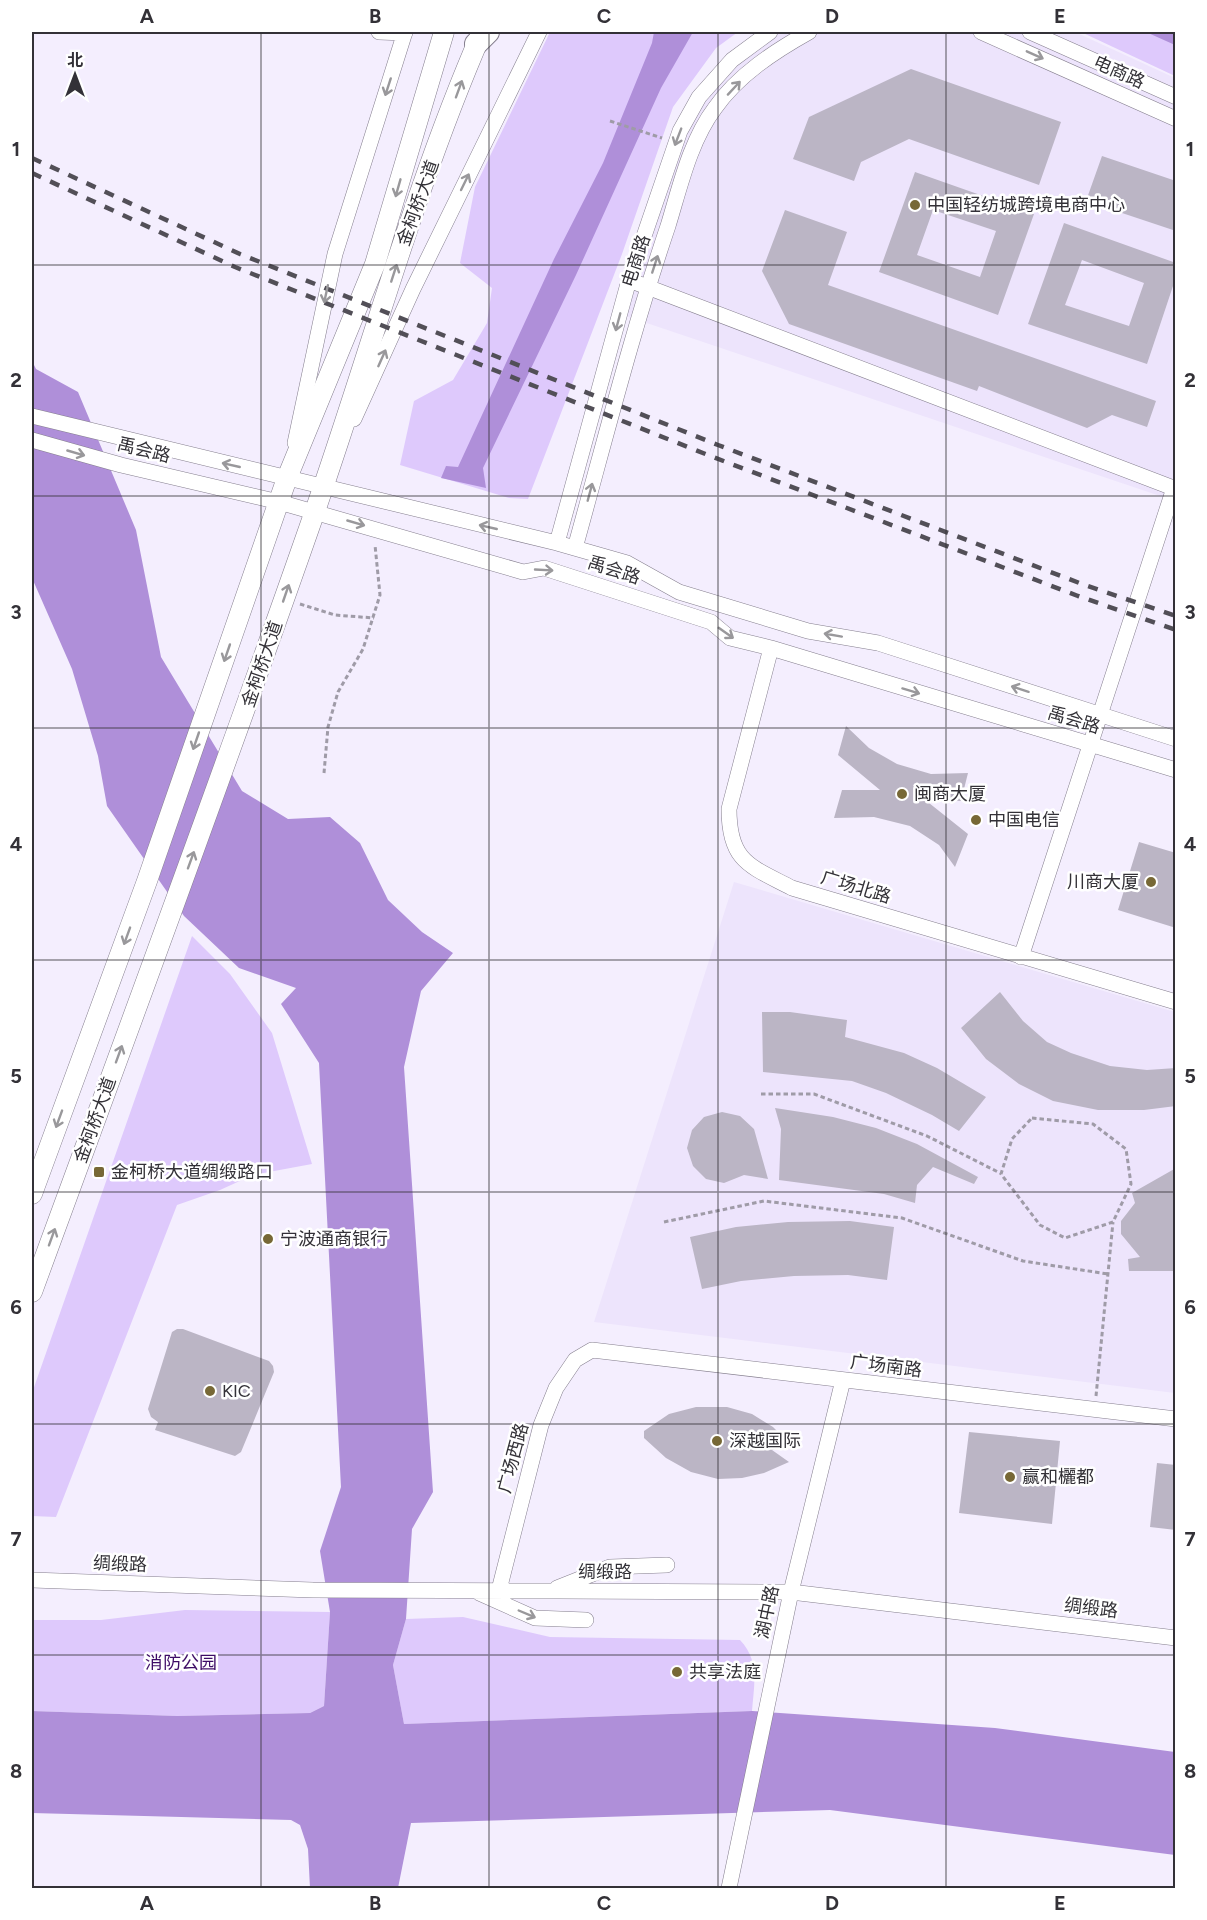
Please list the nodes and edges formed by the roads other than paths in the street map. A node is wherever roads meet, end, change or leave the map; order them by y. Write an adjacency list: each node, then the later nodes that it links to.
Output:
1 (379, 32): 2 (street)
2 (405, 32): 16 (street, one-way to 16)
3 (444, 32): 16 (main road, 金柯桥大道, one-way to 16)
4 (539, 32): 17 (street, one-way to 4)
5 (770, 32): 12 (street, 电商路, one-way to 12)
6 (809, 32): 13 (street, 电商路, one-way to 6)
7 (981, 32): 11 (street, 电商路, one-way to 11)
8 (1030, 32): 10 (street, 电商路)
9 (482, 36): 17 (main road, 金柯桥大道, one-way to 9)
10 (1176, 97)
11 (1176, 119)
12 (629, 280): 13 (street); 21 (street, 电商路, one-way to 21)
13 (647, 288): 18 (street); 22 (street, 电商路, one-way to 13)
14 (32, 416): 16 (street, 禹会路, one-way to 14)
15 (32, 440): 19 (street, 禹会路, one-way to 19)
16 (287, 478): 17 (street, 禹会路); 19 (main road, 金柯桥大道)
17 (323, 488): 20 (main road, 金柯桥大道); 21 (street, 禹会路, one-way to 17)
18 (1175, 489): 24 (street)
19 (279, 502): 20 (street, 禹会路); 30 (main road, 金柯桥大道, one-way to 30)
20 (315, 512): 23 (street, 禹会路, one-way to 23); 31 (main road, 金柯桥大道, one-way to 20)
21 (557, 543): 22 (street, 禹会路)
22 (575, 548): 24 (street, 禹会路, one-way to 22)
23 (771, 648): 26 (street, 禹会路, one-way to 26); 28 (street, 广场北路)
24 (1101, 714): 25 (street, 禹会路); 26 (street)
25 (1176, 739)
26 (1088, 745): 27 (street, 禹会路); 28 (street)
27 (1176, 770)
28 (1021, 957): 29 (street, 广场北路)
29 (1176, 1002)
30 (32, 1194)
31 (32, 1292)
32 (592, 1350): 33 (street, 广场南路); 38 (street, 广场西路)
33 (843, 1380): 34 (street, 广场南路); 40 (street, 湖中路)
34 (1176, 1419)
35 (667, 1565): 39 (street)
36 (32, 1580): 37 (street, 绸缎路)
37 (474, 1590): 38 (street, 绸缎路); 41 (street, one-way to 41)
38 (499, 1590): 39 (street, 绸缎路)
39 (549, 1591): 40 (street, 绸缎路)
40 (791, 1592): 42 (street, 绸缎路); 43 (street, 湖中路)
41 (586, 1620)
42 (1176, 1638)
43 (729, 1888)

